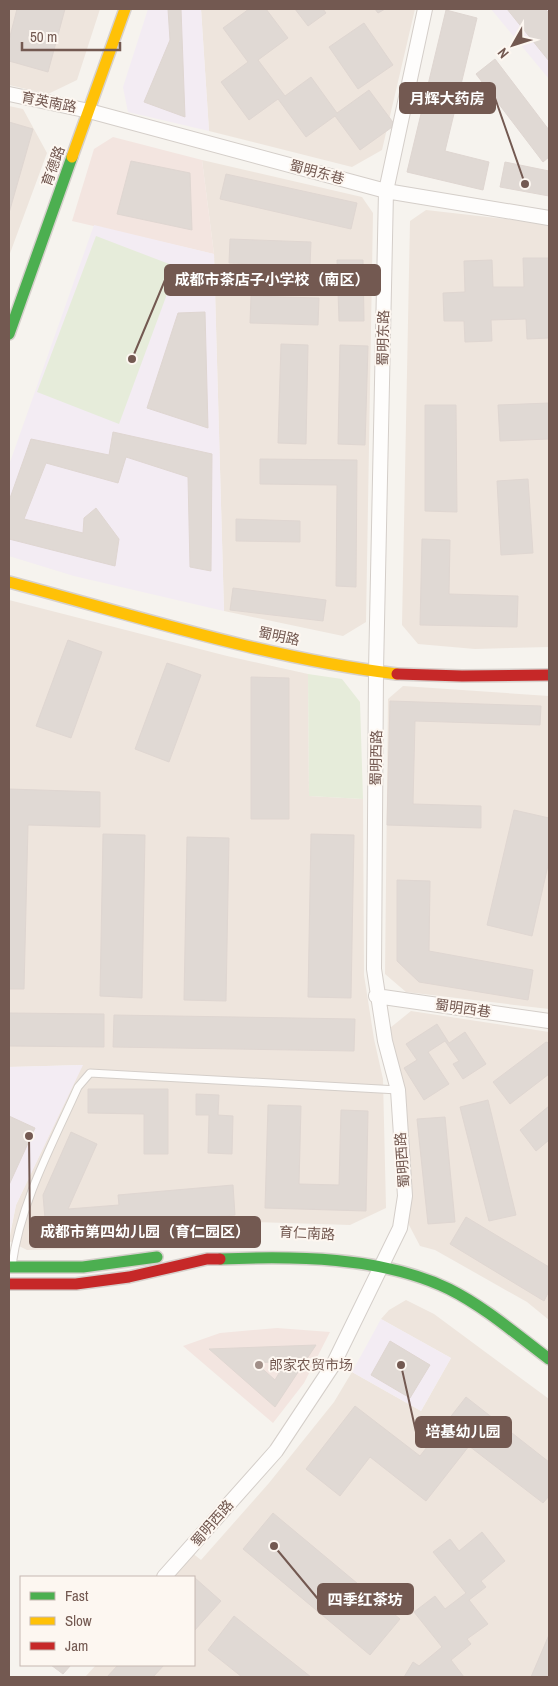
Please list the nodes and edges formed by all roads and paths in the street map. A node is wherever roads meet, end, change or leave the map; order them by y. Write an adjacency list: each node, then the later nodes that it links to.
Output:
1 (125, 9): 4 (street, 育德路)
2 (425, 9): 5 (street, 蜀明东路)
3 (9, 94): 4 (street, 育英南路)
4 (89, 110): 5 (street, 蜀明东巷); 7 (street, 育德路)
5 (386, 191): 6 (street, 蜀明东巷); 9 (street, 蜀明东路)
6 (549, 218)
7 (9, 334)
8 (9, 582): 9 (street, 蜀明路)
9 (376, 671): 10 (street, 蜀明路); 11 (street, 蜀明西路)
10 (549, 675)
11 (376, 996): 12 (street, 蜀明西巷); 13 (street, 蜀明西路)
12 (549, 1021)
13 (398, 1090): 16 (street, 蜀明西路); 17 (lane)
14 (272, 1246): 17 (street, 育仁南路)
15 (300, 1246): 16 (street, 育仁南路)
16 (382, 1254): 18 (street, 蜀明西路)
17 (10, 1267)
18 (381, 1268): 19 (street); 22 (street); 23 (street, 蜀明西路)
19 (9, 1284)
20 (465, 1284): 21 (street)
21 (549, 1346)
22 (549, 1359)
23 (165, 1576)

